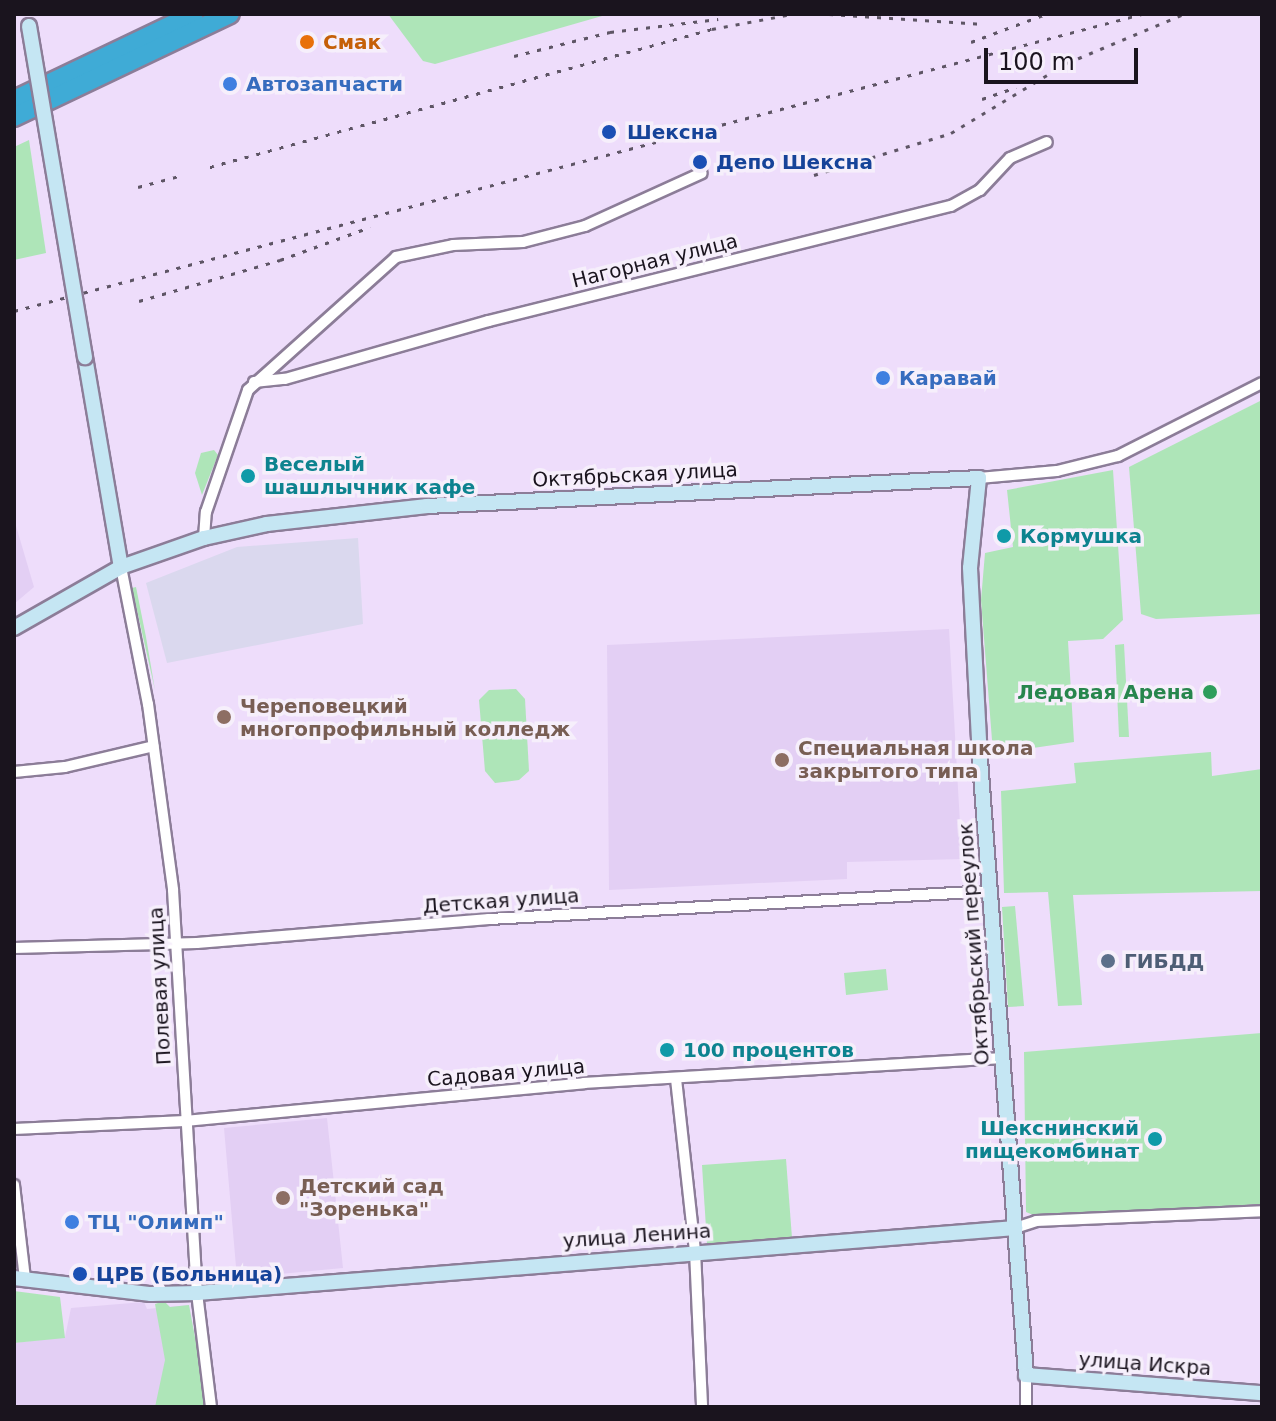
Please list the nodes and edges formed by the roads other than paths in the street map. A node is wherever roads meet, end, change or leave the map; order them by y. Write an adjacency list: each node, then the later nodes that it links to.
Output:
1 (194, 14): 4 (highway)
2 (230, 14): 5 (highway)
3 (28, 20): 12 (street, bridge)
4 (14, 100)
5 (14, 117)
6 (1047, 142): 8 (street, Нагорная улица)
7 (702, 173): 8 (street)
8 (254, 382): 11 (street)
9 (1262, 383): 10 (street, Октябрьская улица)
10 (979, 478): 11 (street, Октябрьская улица); 16 (street, Октябрьский переулок)
11 (204, 538): 12 (street, Октябрьская улица)
12 (121, 567): 13 (street, Октябрьская улица); 14 (street, Полевая улица)
13 (14, 628)
14 (154, 746): 15 (street); 17 (street, Полевая улица)
15 (14, 772)
16 (992, 891): 17 (street, Детская улица); 19 (street, Октябрьский переулок)
17 (177, 941): 18 (street, Детская улица); 21 (street, Полевая улица)
18 (14, 948)
19 (1002, 1058): 20 (street, Садовая улица); 25 (street, Октябрьский переулок)
20 (676, 1079): 21 (street, Садовая улица); 26 (street)
21 (185, 1121): 22 (street, Садовая улица); 28 (street, Полевая улица)
22 (14, 1129)
23 (14, 1185): 27 (street)
24 (1262, 1211): 25 (street, улица Ленина)
25 (1015, 1228): 26 (street, улица Ленина); 29 (street, Октябрьский переулок)
26 (695, 1251): 28 (street, улица Ленина); 32 (street)
27 (20, 1278): 28 (street, улица Ленина)
28 (197, 1293): 31 (street, Полевая улица)
29 (1026, 1375): 30 (street, улица Искра); 33 (street, Октябрьский переулок)
30 (1262, 1393)
31 (211, 1407)
32 (702, 1407)
33 (1026, 1407)

